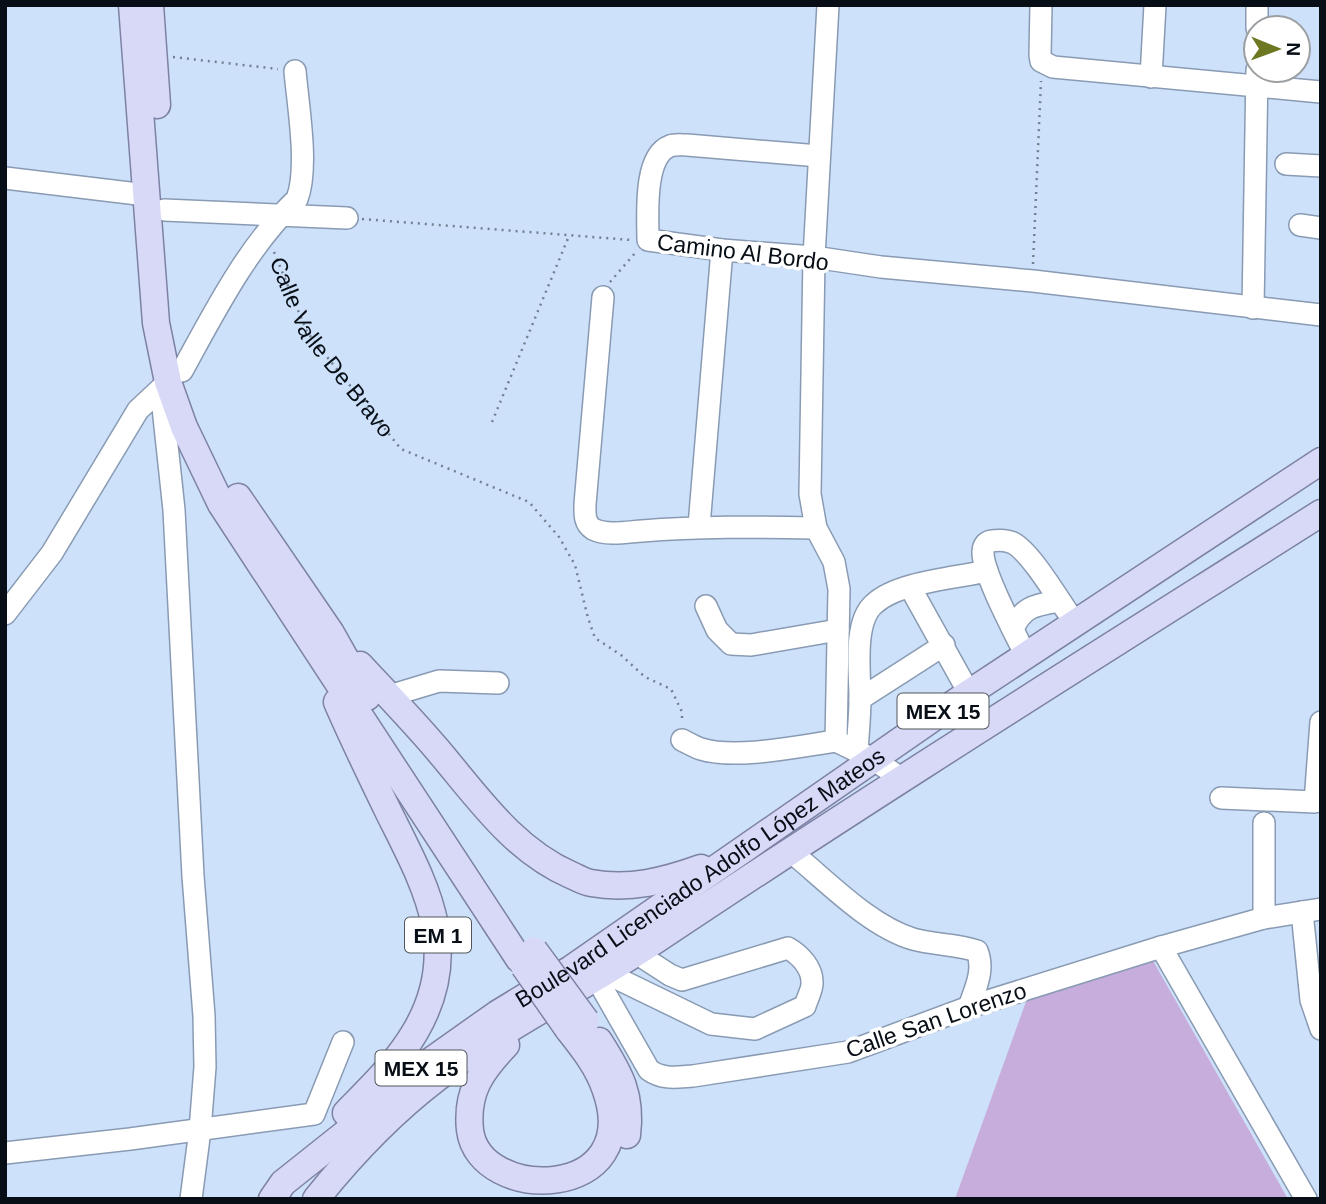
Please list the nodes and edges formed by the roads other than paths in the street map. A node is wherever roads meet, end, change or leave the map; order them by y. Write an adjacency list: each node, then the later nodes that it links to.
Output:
1 (132, 5): 16 (main road, EM 1)
2 (150, 5): 16 (main road, EM 1)
3 (828, 5): 12 (street)
4 (1041, 5): 7 (street)
5 (1155, 5): 7 (street)
6 (295, 71): 18 (street)
7 (1151, 77): 8 (street)
8 (1242, 78)
9 (1257, 84): 22 (street)
10 (1284, 84): 11 (street)
11 (1321, 92)
12 (819, 156): 19 (street, Camino Al Bordo); 20 (street)
13 (1286, 164): 14 (street)
14 (1321, 166)
15 (5, 178): 16 (street)
16 (155, 202): 18 (street); 24 (main road, EM 1)
17 (347, 218): 18 (street)
18 (272, 224): 24 (street)
19 (722, 250): 20 (street, Camino Al Bordo); 27 (street)
20 (814, 257): 22 (street, Camino Al Bordo); 28 (street)
21 (603, 298): 27 (street)
22 (1253, 308): 23 (street, Camino Al Bordo)
23 (1321, 315)
24 (171, 381): 33 (street); 37 (main road, EM 1); 40 (main road, EM 1); 65 (street)
25 (1321, 461): 34 (main road, Boulevard Licenciado Adolfo López Mateos / MEX 15)
26 (1321, 513): 49 (main road, Boulevard Licenciado Adolfo López Mateos / MEX 15)
27 (699, 526): 28 (street)
28 (816, 528): 36 (street)
29 (987, 571): 30 (street); 31 (street); 35 (street)
30 (910, 587): 38 (street); 44 (street)
31 (1059, 601): 34 (street); 35 (street)
32 (706, 606): 36 (street)
33 (5, 614)
34 (1075, 623): 39 (main road, Boulevard Licenciado Adolfo López Mateos / MEX 15)
35 (1013, 629): 39 (street)
36 (838, 630): 47 (street)
37 (331, 633): 43 (main road, EM 1); 58 (main road, EM 1)
38 (944, 645): 42 (street); 44 (street)
39 (1026, 656): 42 (main road, Boulevard Licenciado Adolfo López Mateos / MEX 15)
40 (320, 658): 58 (main road, EM 1); 67 (main road, EM 1)
41 (498, 683): 43 (street)
42 (970, 693): 48 (main road, Boulevard Licenciado Adolfo López Mateos / MEX 15)
43 (389, 696): 53 (main road, EM 1)
44 (860, 699): 48 (street)
45 (1321, 722): 50 (street)
46 (682, 740): 47 (street)
47 (836, 741): 48 (street)
48 (865, 755): 49 (street); 53 (main road, Boulevard Licenciado Adolfo López Mateos / MEX 15)
49 (902, 779): 52 (main road, Boulevard Licenciado Adolfo López Mateos / MEX 15)
50 (1221, 798)
51 (1264, 823): 55 (street)
52 (790, 852): 57 (main road, Boulevard Licenciado Adolfo López Mateos / MEX 15); 60 (street)
53 (736, 855): 67 (main road, Boulevard Licenciado Adolfo López Mateos / MEX 15)
54 (1311, 910): 55 (street, Calle San Lorenzo); 63 (street)
55 (1264, 918): 56 (street, Calle San Lorenzo)
56 (1161, 947): 60 (street, Calle San Lorenzo); 71 (street)
57 (636, 953): 59 (main road, Boulevard Licenciado Adolfo López Mateos / MEX 15); 59 (street)
58 (526, 955): 62 (main road, EM 1, bridge)
59 (601, 976): 60 (street, Calle San Lorenzo); 61 (main road, Boulevard Licenciado Adolfo López Mateos / MEX 15)
60 (969, 1007)
61 (535, 1015): 62 (main road, EM 1); 69 (main road, Boulevard Licenciado Adolfo López Mateos / MEX 15)
62 (577, 1025): 70 (main road, EM 1)
63 (1321, 1029)
64 (342, 1042): 65 (street)
65 (200, 1130): 66 (street); 68 (street)
66 (5, 1153)
67 (278, 1191)
68 (191, 1199)
69 (316, 1199)
70 (570, 1199)
71 (1306, 1199)

